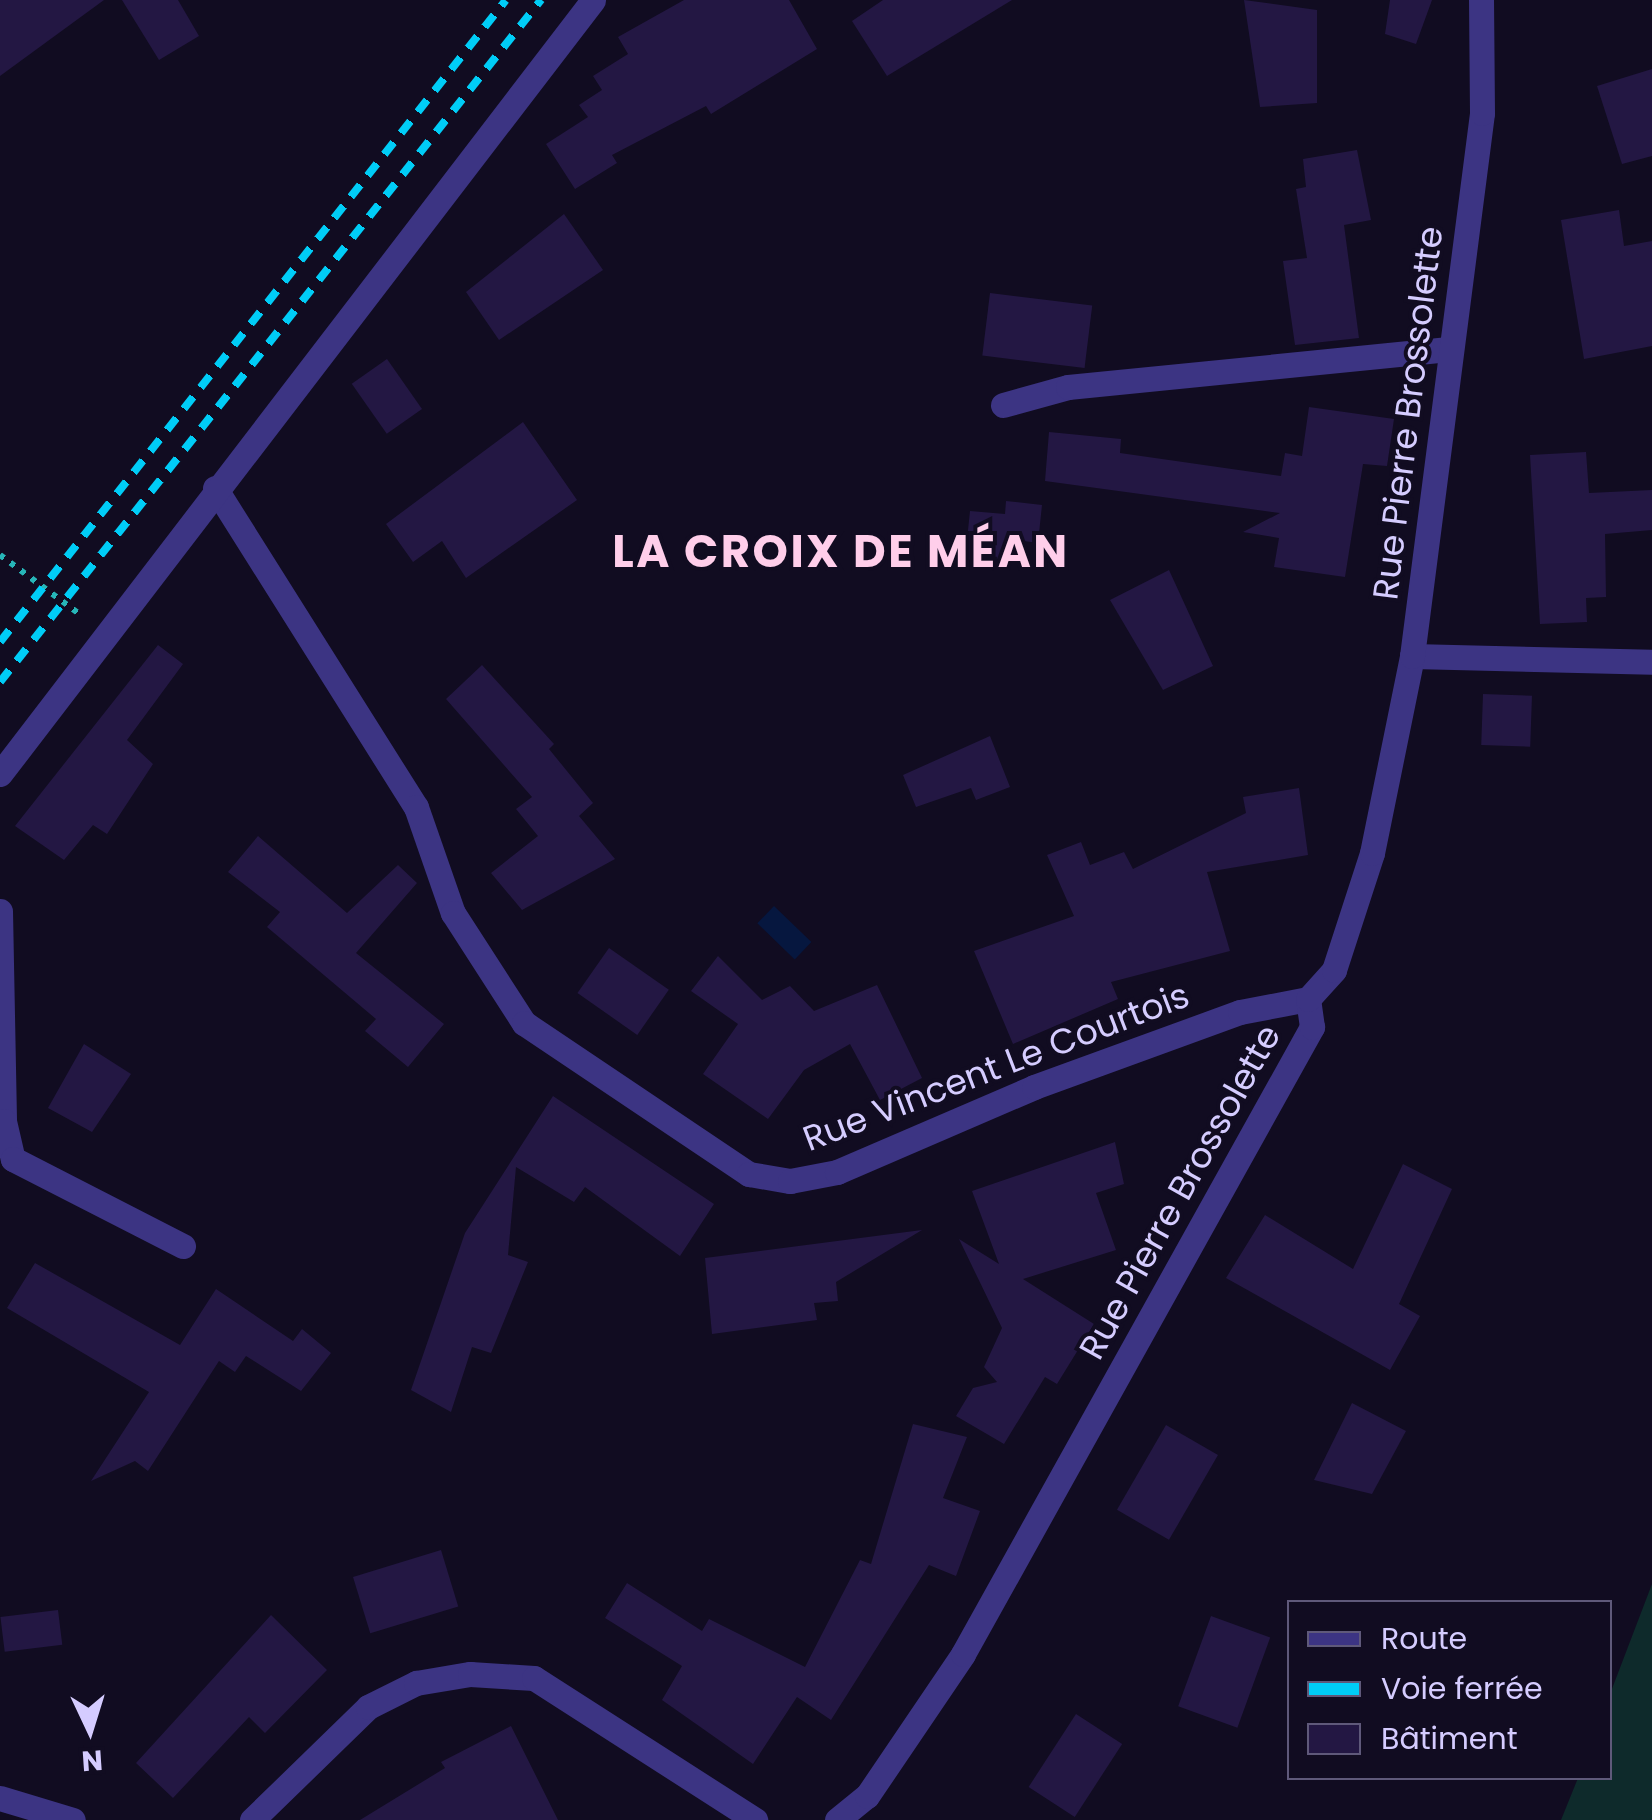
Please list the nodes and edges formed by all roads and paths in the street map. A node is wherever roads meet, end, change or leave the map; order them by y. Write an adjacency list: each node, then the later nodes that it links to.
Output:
1 (593, 0): 5 (street)
2 (1480, 0): 3 (street, Rue Pierre Brossolette)
3 (1451, 350): 4 (street); 8 (street, Rue Pierre Brossolette)
4 (1003, 405)
5 (222, 498): 7 (street); 12 (street, Rue Vincent Le Courtois)
6 (0, 554): 7 (path)
7 (101, 634): 10 (street)
8 (1412, 656): 9 (street); 12 (street, Rue Pierre Brossolette)
9 (1652, 662)
10 (0, 774)
11 (0, 911): 13 (street)
12 (1308, 999): 18 (street, Rue Pierre Brossolette)
13 (184, 1246)
14 (0, 1798): 15 (street)
15 (73, 1820)
16 (252, 1820): 17 (street)
17 (755, 1820)
18 (837, 1820)

